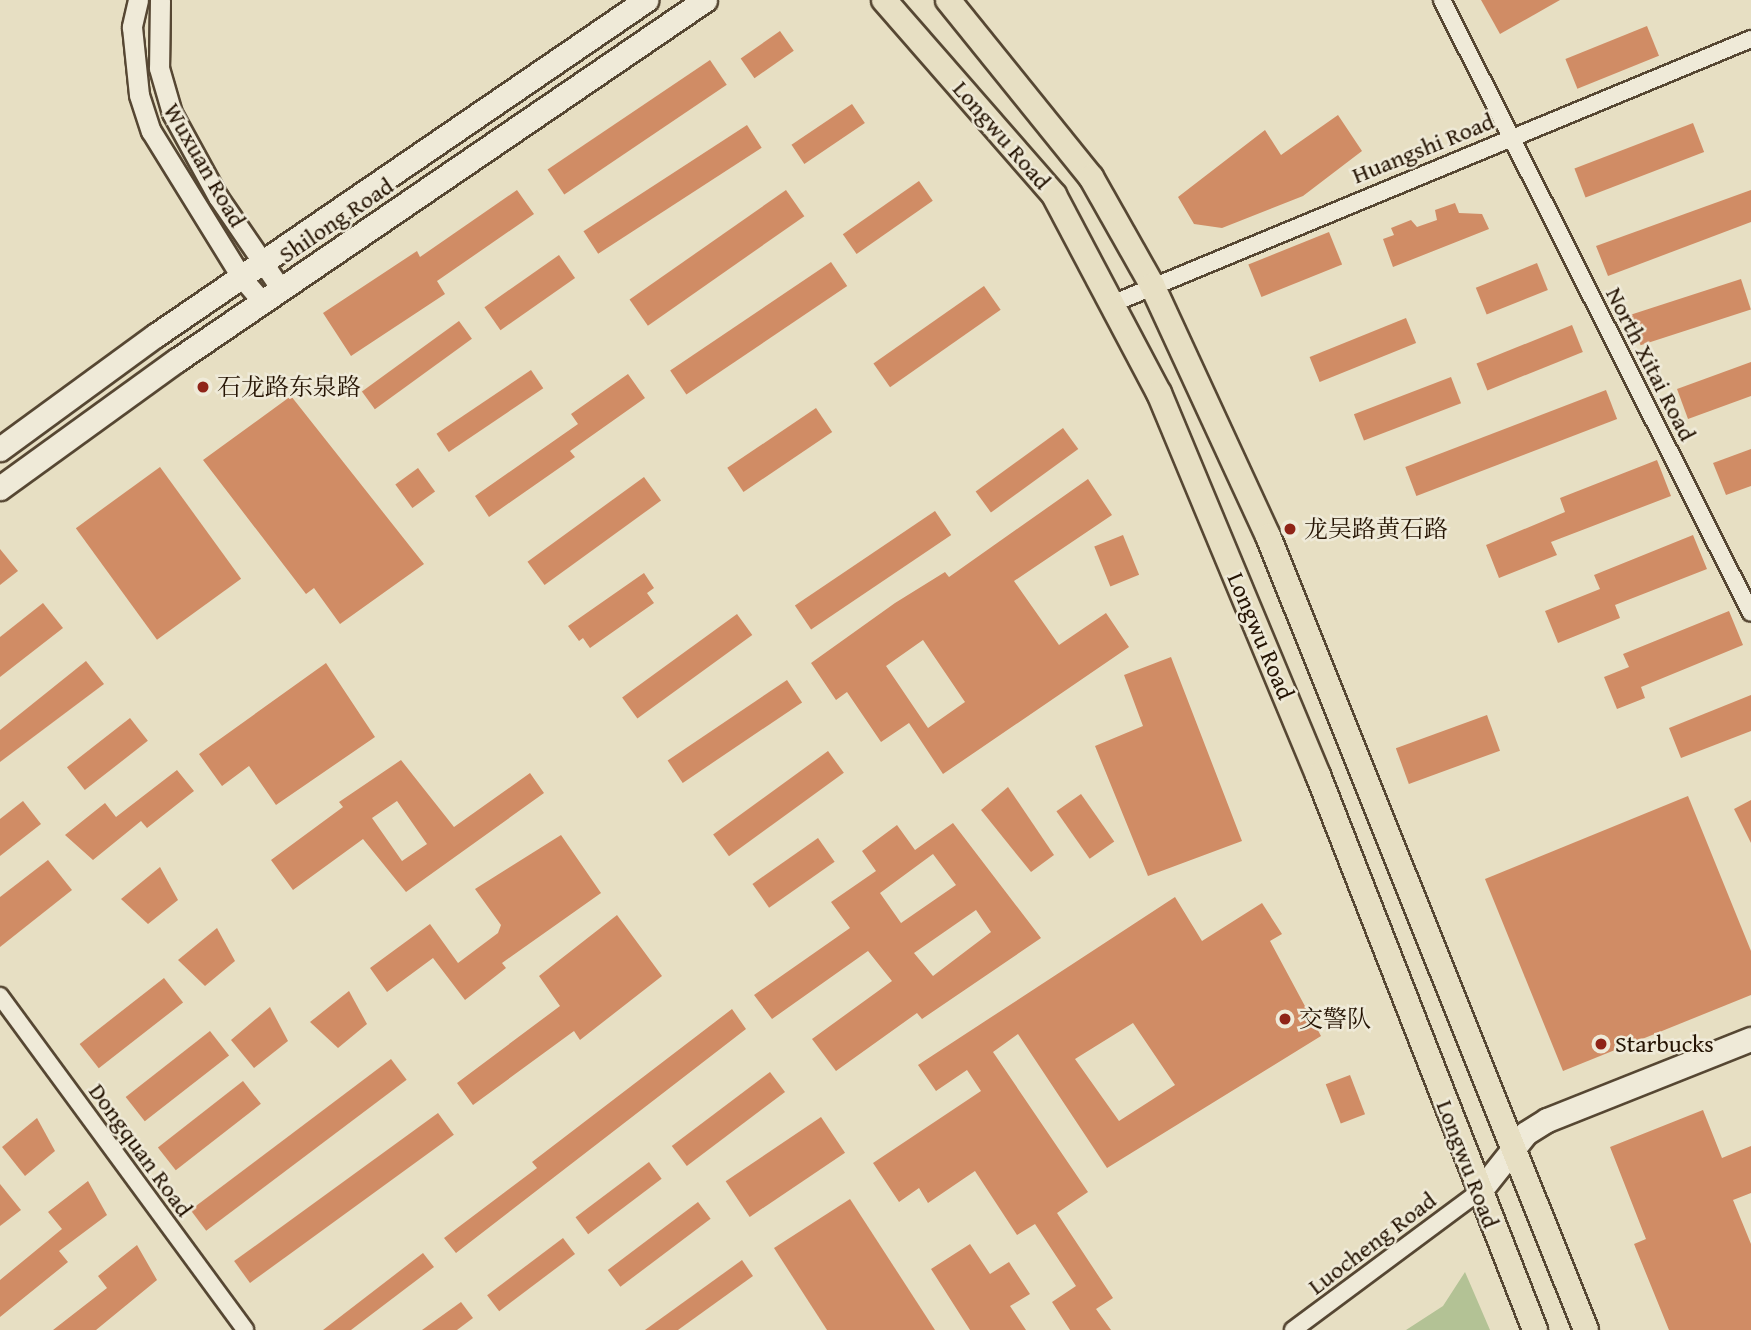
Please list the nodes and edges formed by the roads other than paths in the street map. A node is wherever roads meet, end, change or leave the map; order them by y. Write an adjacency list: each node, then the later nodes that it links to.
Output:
1 (138, 0): 11 (street, Wuxuan Road)
2 (160, 0): 10 (street)
3 (646, 0): 10 (main road, Shilong Road)
4 (705, 0): 13 (main road, Shilong Road)
5 (884, 0): 14 (main road, Longwu Road)
6 (948, 0): 12 (main road, Longwu Road)
7 (1442, 0): 9 (street, North Xitai Road)
8 (1751, 39): 9 (street, Huangshi Road)
9 (1510, 137): 12 (street, Huangshi Road); 17 (street, North Xitai Road)
10 (262, 262): 11 (main road, Shilong Road); 13 (street)
11 (241, 277): 13 (street, Wuxuan Road); 15 (main road, Shilong Road)
12 (1152, 285): 14 (street, Huangshi Road); 20 (main road, Longwu Road)
13 (272, 295): 16 (main road, Shilong Road)
14 (1114, 303): 21 (main road, Longwu Road)
15 (0, 449)
16 (0, 488)
17 (1751, 613)
18 (0, 996): 22 (street, Dongquan Road)
19 (1751, 1039): 20 (main road)
20 (1514, 1148): 21 (main road); 25 (main road, Longwu Road)
21 (1479, 1192): 23 (street, Luocheng Road); 24 (main road, Longwu Road)
22 (245, 1330)
23 (1293, 1330)
24 (1535, 1330)
25 (1586, 1330)

